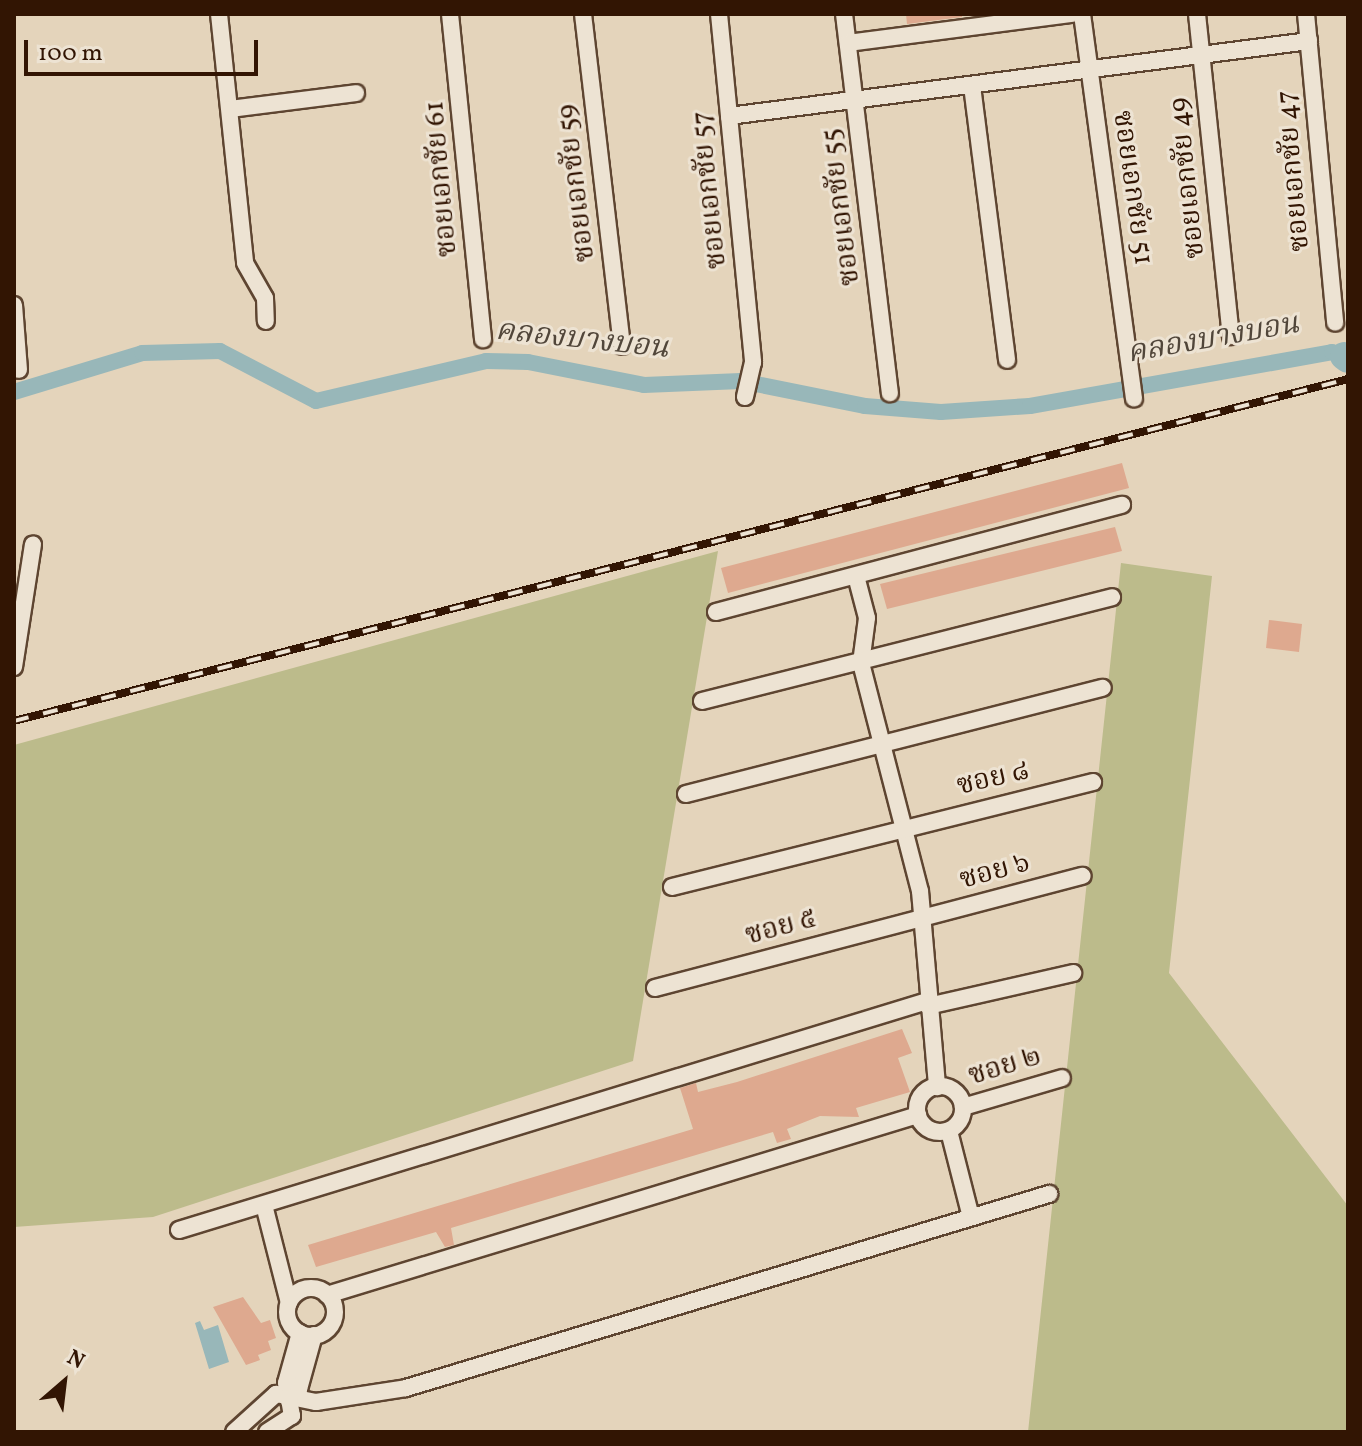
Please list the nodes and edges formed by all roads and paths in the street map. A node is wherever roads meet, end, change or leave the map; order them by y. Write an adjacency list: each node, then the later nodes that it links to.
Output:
1 (219, 14): 17 (street)
2 (450, 14): 23 (street, ซอยเอกชัย 61)
3 (583, 14): 25 (street, ซอยเอกชัย 59)
4 (719, 14): 18 (street, ซอยเอกชัย 57)
5 (844, 14): 11 (street, ซอยเอกชัย 55)
6 (1072, 14): 11 (street)
7 (1082, 14): 13 (street, ซอยเอกชัย 51)
8 (1197, 14): 12 (street, ซอยเอกชัย 49)
9 (1306, 14): 10 (street, ซอยเอกชัย 47)
10 (1309, 41): 12 (street); 21 (street, ซอยเอกชัย 47)
11 (848, 43): 16 (street, ซอยเอกชัย 55)
12 (1202, 53): 13 (street); 22 (street, ซอยเอกชัย 49)
13 (1089, 69): 14 (street); 30 (street, ซอยเอกชัย 51)
14 (972, 86): 16 (street); 26 (street)
15 (356, 93): 17 (street)
16 (856, 100): 18 (street); 28 (street, ซอยเอกชัย 55)
17 (230, 109): 20 (street)
18 (729, 116): 29 (street, ซอยเอกชัย 57)
19 (14, 305): 24 (street)
20 (266, 321)
21 (1335, 323)
22 (1231, 336)
23 (483, 339)
24 (16, 344): 27 (street)
25 (622, 346)
26 (1007, 360)
27 (19, 370)
28 (890, 393)
29 (745, 397)
30 (1134, 398)
31 (1122, 505): 33 (street)
32 (33, 544): 37 (street)
33 (856, 576): 35 (street); 36 (street)
34 (1112, 597): 36 (street)
35 (716, 612)
36 (861, 663): 39 (street); 40 (street)
37 (14, 667)
38 (1103, 688): 40 (street)
39 (702, 701)
40 (881, 748): 42 (street); 43 (street)
41 (1093, 782): 43 (street, ซอย ๘)
42 (686, 794)
43 (904, 827): 45 (street, ซอย ๘); 46 (street)
44 (1083, 876): 46 (street, ซอย ๖)
45 (672, 887)
46 (921, 918): 48 (street, ซอย ๕); 49 (street)
47 (1073, 973): 49 (street)
48 (655, 988)
49 (928, 1004): 51 (street); 56 (street)
50 (1062, 1078): 52 (street, ซอย ๒)
51 (937, 1087): 52 (street); 53 (street)
52 (963, 1107): 54 (street)
53 (918, 1115): 54 (street); 59 (street)
54 (949, 1131): 57 (street)
55 (1049, 1194): 57 (street)
56 (264, 1205): 58 (street); 60 (street)
57 (971, 1217): 62 (street)
58 (179, 1230)
59 (327, 1295): 60 (street); 61 (street)
60 (289, 1303): 61 (street)
61 (307, 1334): 62 (street)
62 (289, 1401): 63 (street); 64 (street)
63 (234, 1432)
64 (267, 1432)

